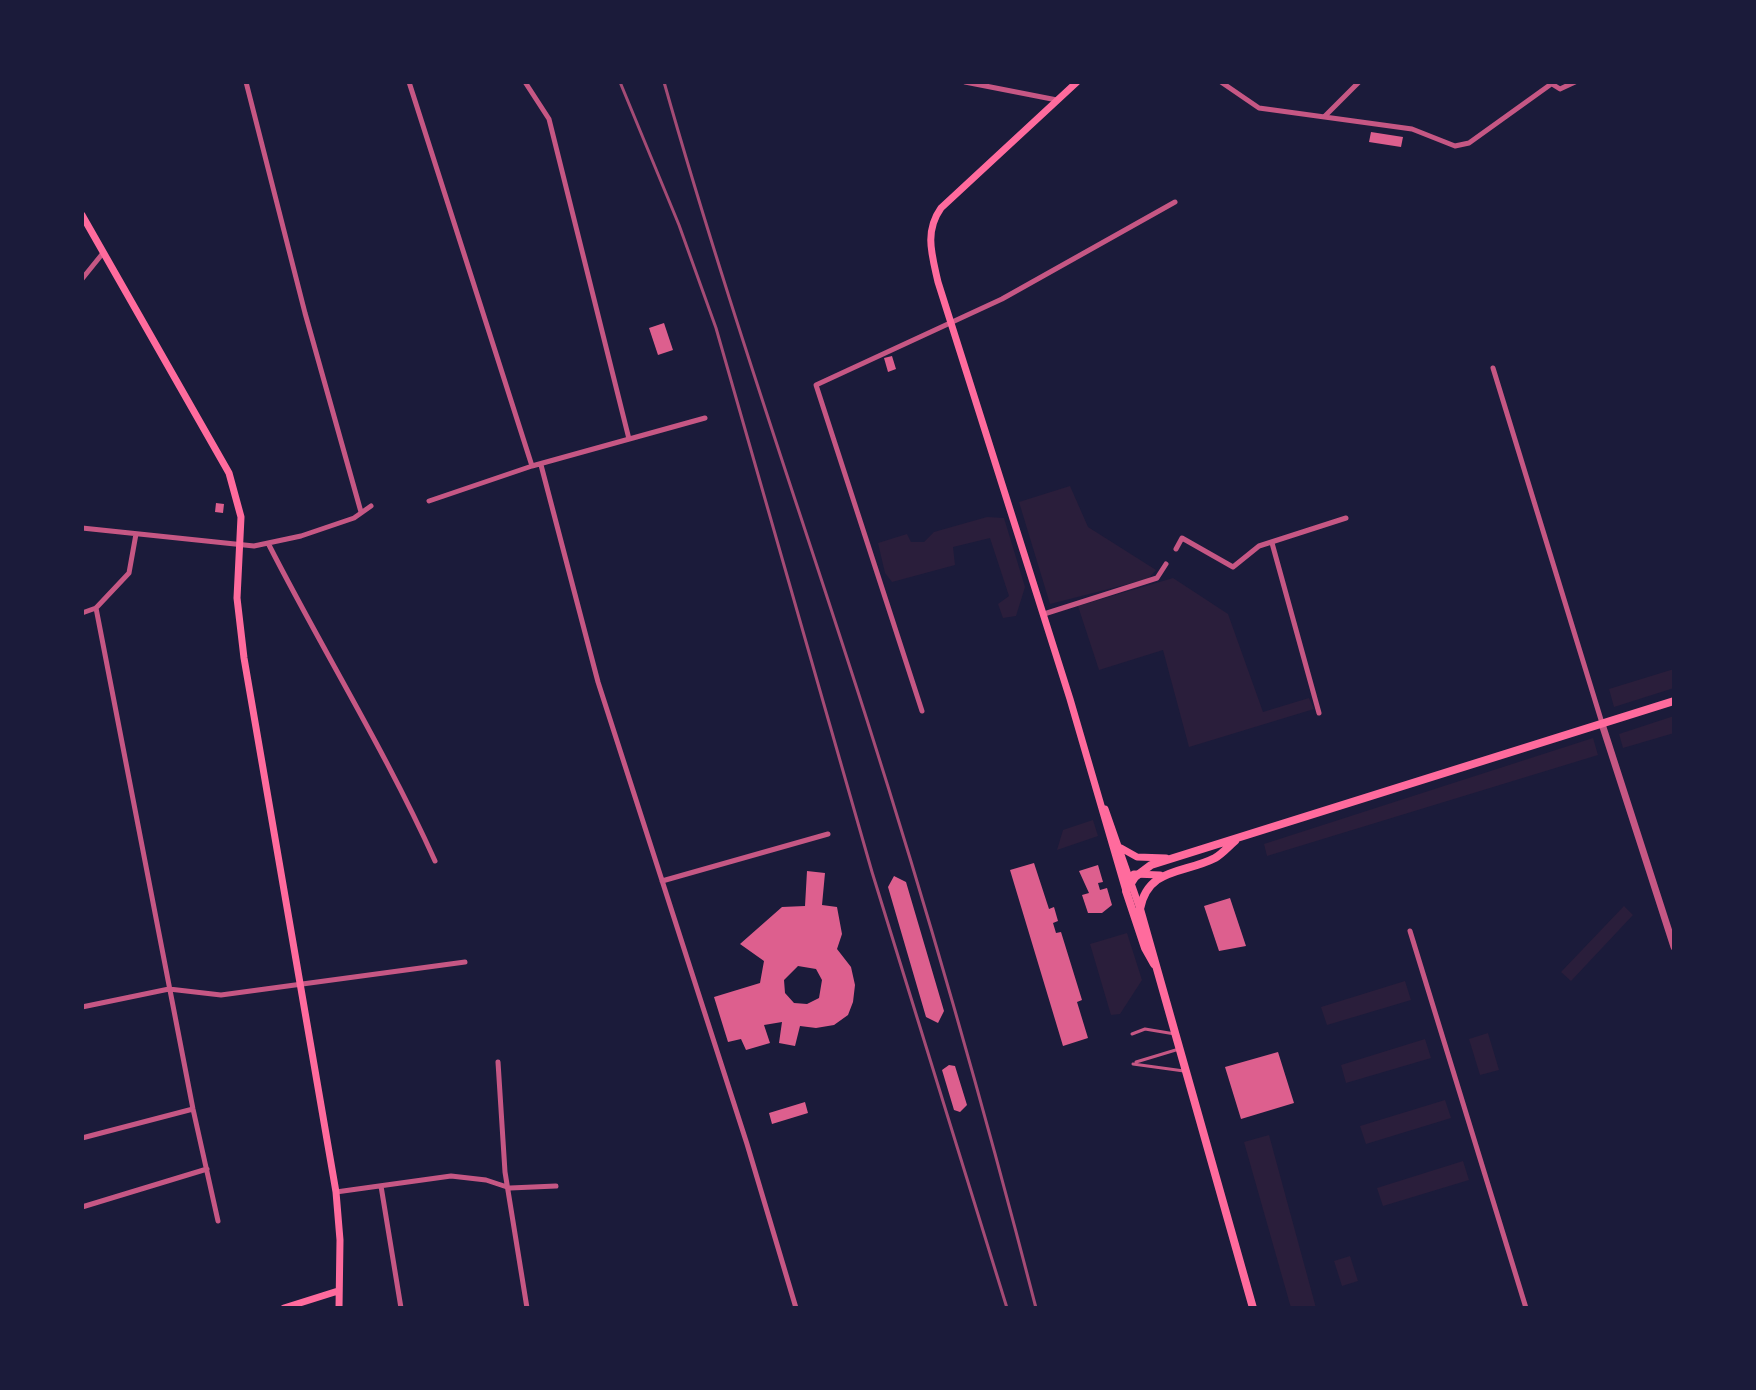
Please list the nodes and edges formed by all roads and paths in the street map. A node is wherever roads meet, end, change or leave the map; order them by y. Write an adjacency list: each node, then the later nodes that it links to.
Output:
1 (246, 82): 24 (street)
2 (409, 82): 21 (street)
3 (525, 82): 19 (street)
4 (965, 82): 10 (street)
5 (1077, 82): 10 (main road)
6 (1222, 82): 11 (street)
7 (1359, 82): 11 (street)
8 (1575, 82): 9 (street)
9 (1553, 83): 11 (street)
10 (1057, 100): 16 (main road)
11 (1325, 117)
12 (1175, 202): 16 (street)
13 (82, 215): 14 (main road)
14 (103, 253): 15 (street); 28 (main road)
15 (82, 279)
16 (951, 323): 35 (main road); 37 (street)
17 (1493, 368): 39 (street)
18 (705, 418): 19 (street)
19 (629, 439): 20 (street)
20 (541, 465): 21 (street); 49 (street)
21 (532, 466): 22 (street)
22 (429, 501)
23 (371, 506): 24 (street)
24 (361, 512): 30 (street)
25 (1346, 518): 29 (street)
26 (82, 528): 27 (street)
27 (136, 534): 28 (street); 33 (street)
28 (241, 543): 30 (street); 56 (main road)
29 (1272, 543): 31 (street); 38 (street)
30 (269, 545): 46 (street)
31 (1176, 549)
32 (1166, 564): 35 (street)
33 (96, 608): 34 (street); 57 (street)
34 (82, 613)
35 (1044, 614): 40 (main road)
36 (1674, 701): 39 (main road)
37 (922, 711)
38 (1319, 713)
39 (1602, 724): 42 (main road); 53 (street)
40 (1102, 804): 43 (main road); 44 (main road)
41 (828, 834): 49 (street)
42 (1241, 837): 45 (main road); 47 (main road)
43 (1119, 847): 45 (main road); 48 (main road)
44 (1115, 857): 48 (main road); 50 (main road)
45 (1172, 858): 48 (main road)
46 (435, 861)
47 (1160, 875): 48 (main road); 51 (main road)
48 (1132, 876): 50 (main road); 51 (main road)
49 (662, 881): 78 (street)
50 (1126, 891): 55 (main road)
51 (1140, 909): 55 (main road)
52 (1410, 931): 80 (street)
53 (1674, 947)
54 (465, 962): 56 (street)
55 (1154, 964): 60 (main road)
56 (301, 986): 57 (street); 70 (main road)
57 (169, 989): 58 (street); 64 (street)
58 (82, 1007)
59 (1132, 1034): 60 (lane)
60 (1175, 1034): 61 (main road)
61 (1179, 1049): 63 (main road); 63 (lane)
62 (498, 1062): 69 (street)
63 (1186, 1072): 79 (main road)
64 (193, 1109): 65 (street); 66 (street)
65 (82, 1138)
66 (207, 1169): 71 (street); 72 (street)
67 (381, 1186): 69 (street); 70 (street); 76 (street)
68 (556, 1186): 69 (street)
69 (510, 1188): 77 (street)
70 (336, 1192): 73 (main road)
71 (82, 1207)
72 (218, 1221)
73 (338, 1291): 74 (main road); 75 (main road)
74 (284, 1308)
75 (339, 1308)
76 (401, 1308)
77 (527, 1308)
78 (796, 1308)
79 (1253, 1308)
80 (1526, 1308)

